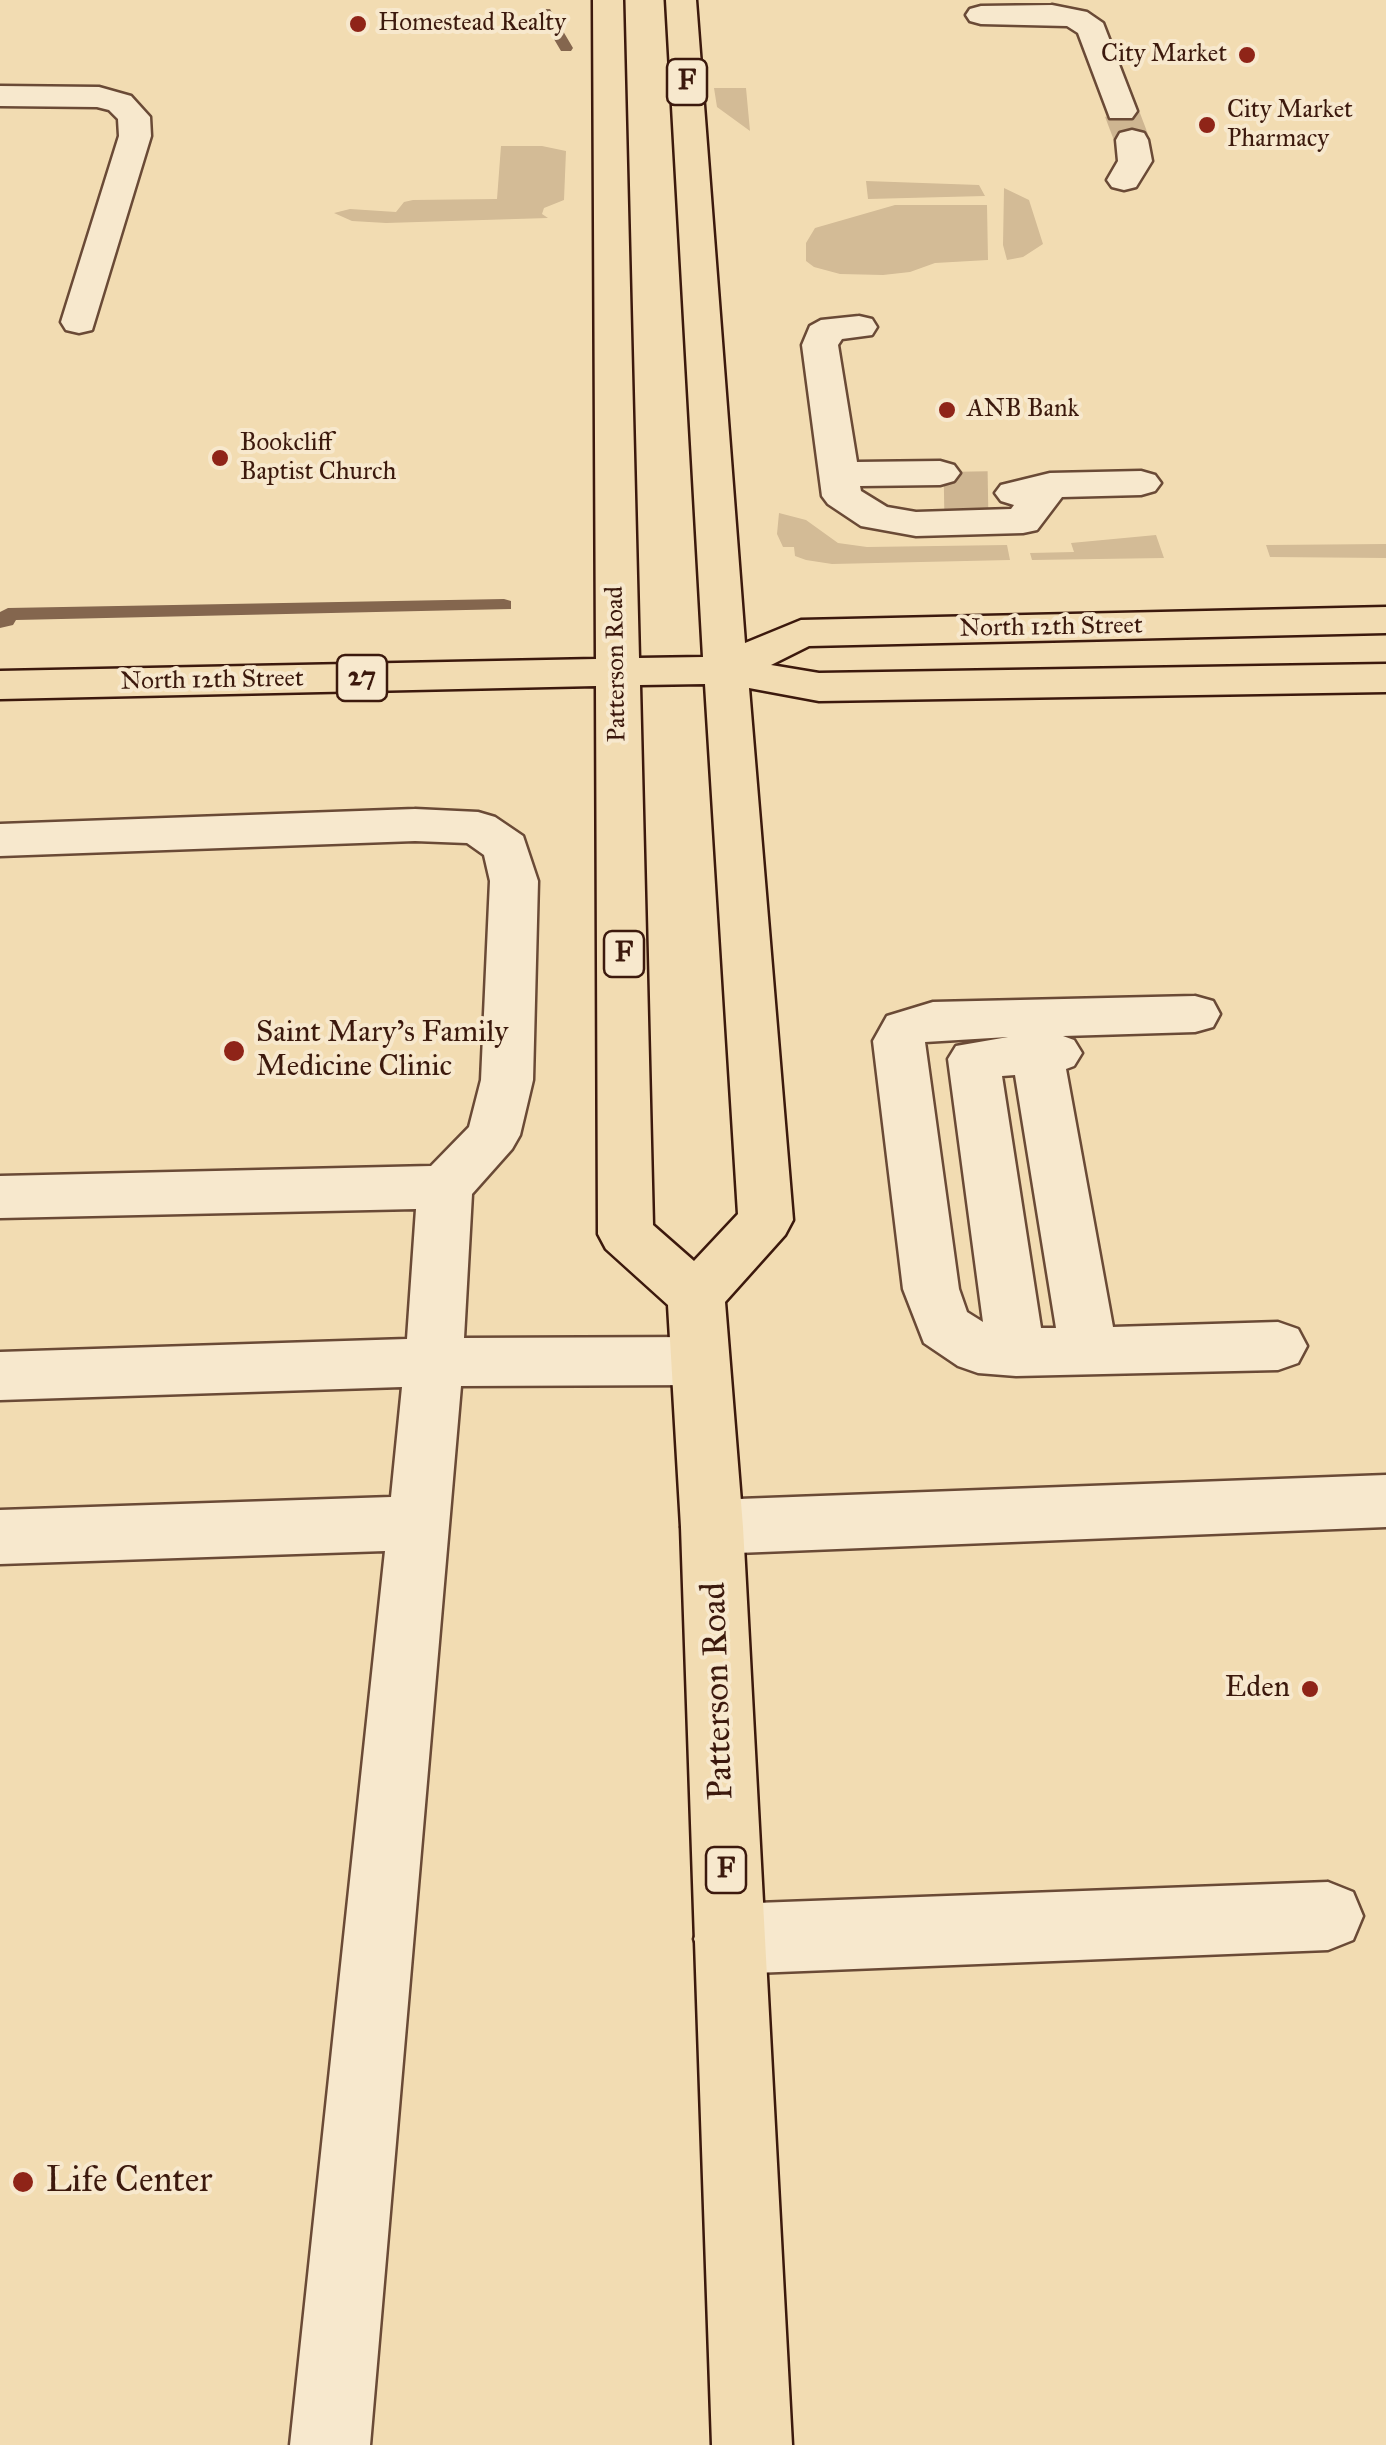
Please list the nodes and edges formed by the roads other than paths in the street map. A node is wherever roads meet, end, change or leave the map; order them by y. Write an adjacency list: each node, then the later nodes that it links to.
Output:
1 (608, 0): 5 (main road, Patterson Road / F)
2 (682, 0): 5 (main road, Patterson Road / F)
3 (981, 14): 6 (lane)
4 (0, 96): 7 (lane)
5 (651, 164): 15 (main road, Patterson Road / F); 16 (main road, Patterson Road / F)
6 (1124, 180)
7 (79, 322)
8 (859, 327): 12 (lane)
9 (998, 482): 13 (lane)
10 (942, 483): 12 (lane)
11 (1141, 483): 13 (lane)
12 (841, 485): 13 (lane)
13 (1050, 485)
14 (1386, 620): 15 (main road, North 12th Street / 27)
15 (724, 670): 16 (main road, North 12th Street / 27); 17 (main road, North 12th Street / 27); 23 (main road, Patterson Road / F)
16 (617, 673): 18 (main road, North 12th Street / 27); 23 (main road, Patterson Road / F)
17 (1386, 678)
18 (0, 685)
19 (0, 840): 21 (lane)
20 (1020, 1054): 25 (lane); 25 (lane); 25 (lane)
21 (446, 1187): 22 (lane); 26 (lane)
22 (0, 1197)
23 (698, 1328): 26 (lane); 30 (main road, Patterson Road / F)
24 (1278, 1346): 25 (lane)
25 (1034, 1351)
26 (434, 1362): 27 (lane); 29 (lane)
27 (0, 1376)
28 (1386, 1501): 30 (lane)
29 (418, 1523): 31 (lane); 34 (lane)
30 (712, 1527): 33 (main road, Patterson Road / F)
31 (0, 1537)
32 (1328, 1916): 33 (lane)
33 (729, 1939): 35 (main road, Patterson Road / F)
34 (330, 2445)
35 (752, 2445)

